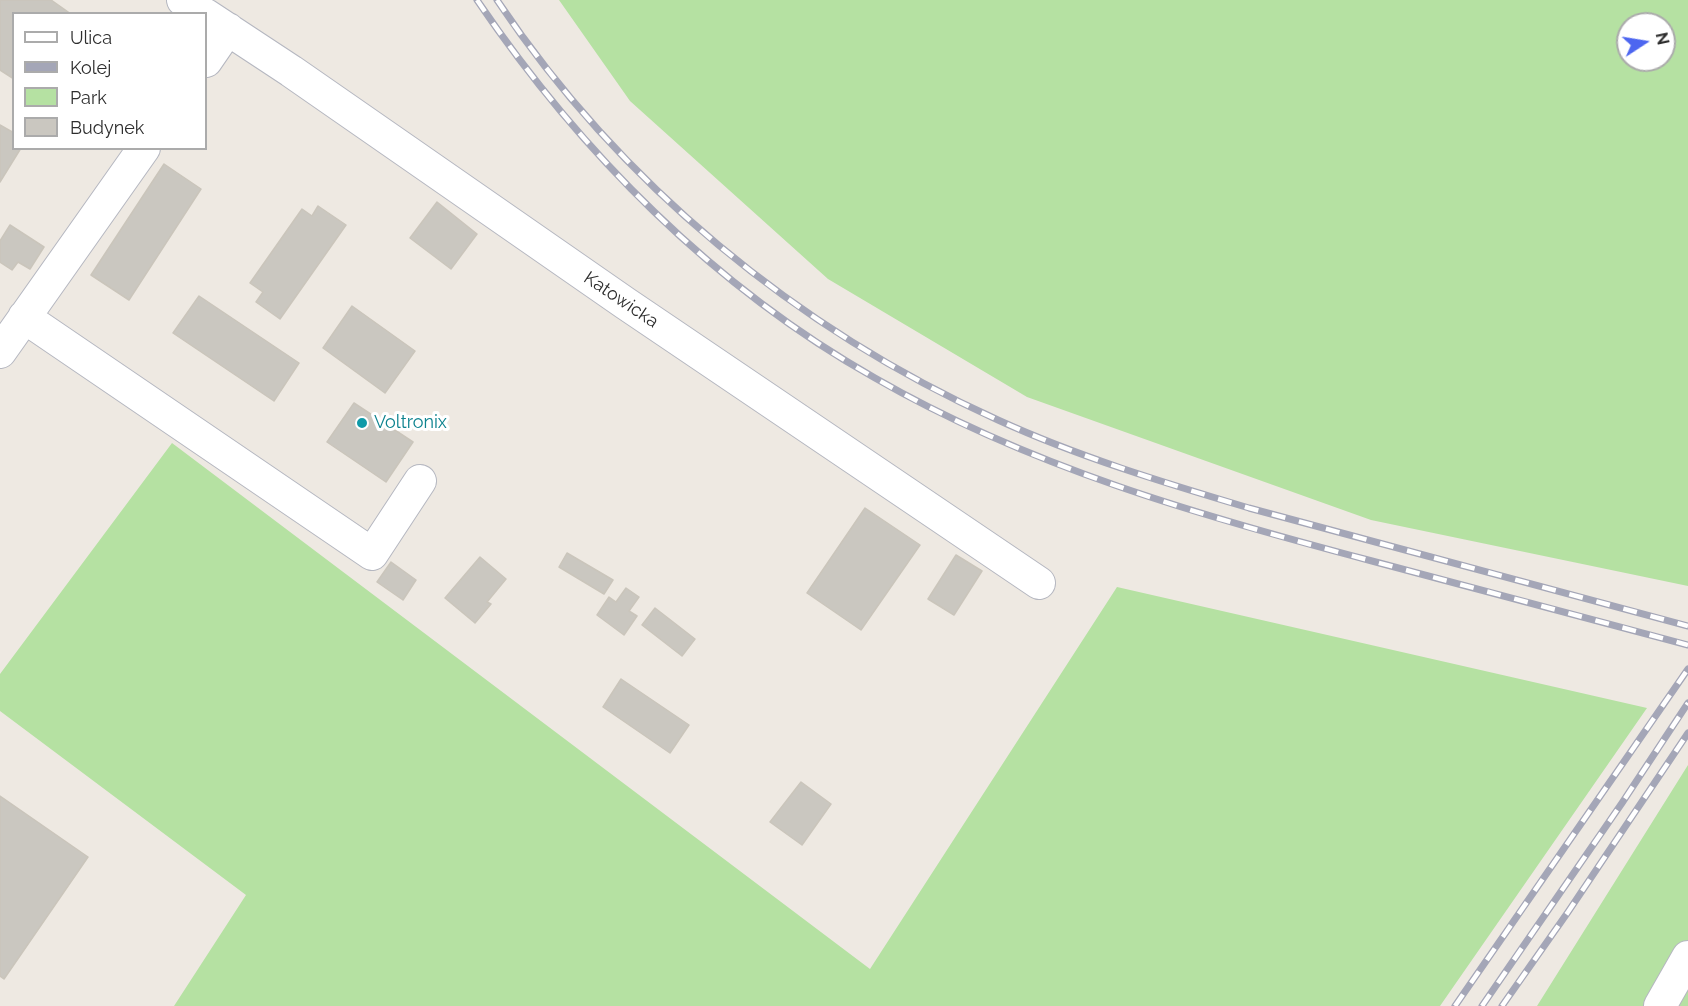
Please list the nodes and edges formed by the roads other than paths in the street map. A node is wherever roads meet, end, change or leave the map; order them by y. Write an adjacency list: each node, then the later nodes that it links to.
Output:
1 (183, 0): 2 (street, Katowicka)
2 (201, 12)
3 (212, 19): 4 (street); 9 (street, Katowicka)
4 (207, 54)
5 (143, 150): 6 (street)
6 (24, 317): 7 (street); 8 (street)
7 (0, 352)
8 (420, 481)
9 (1039, 584)
10 (1688, 957): 11 (street)
11 (1660, 1006)

